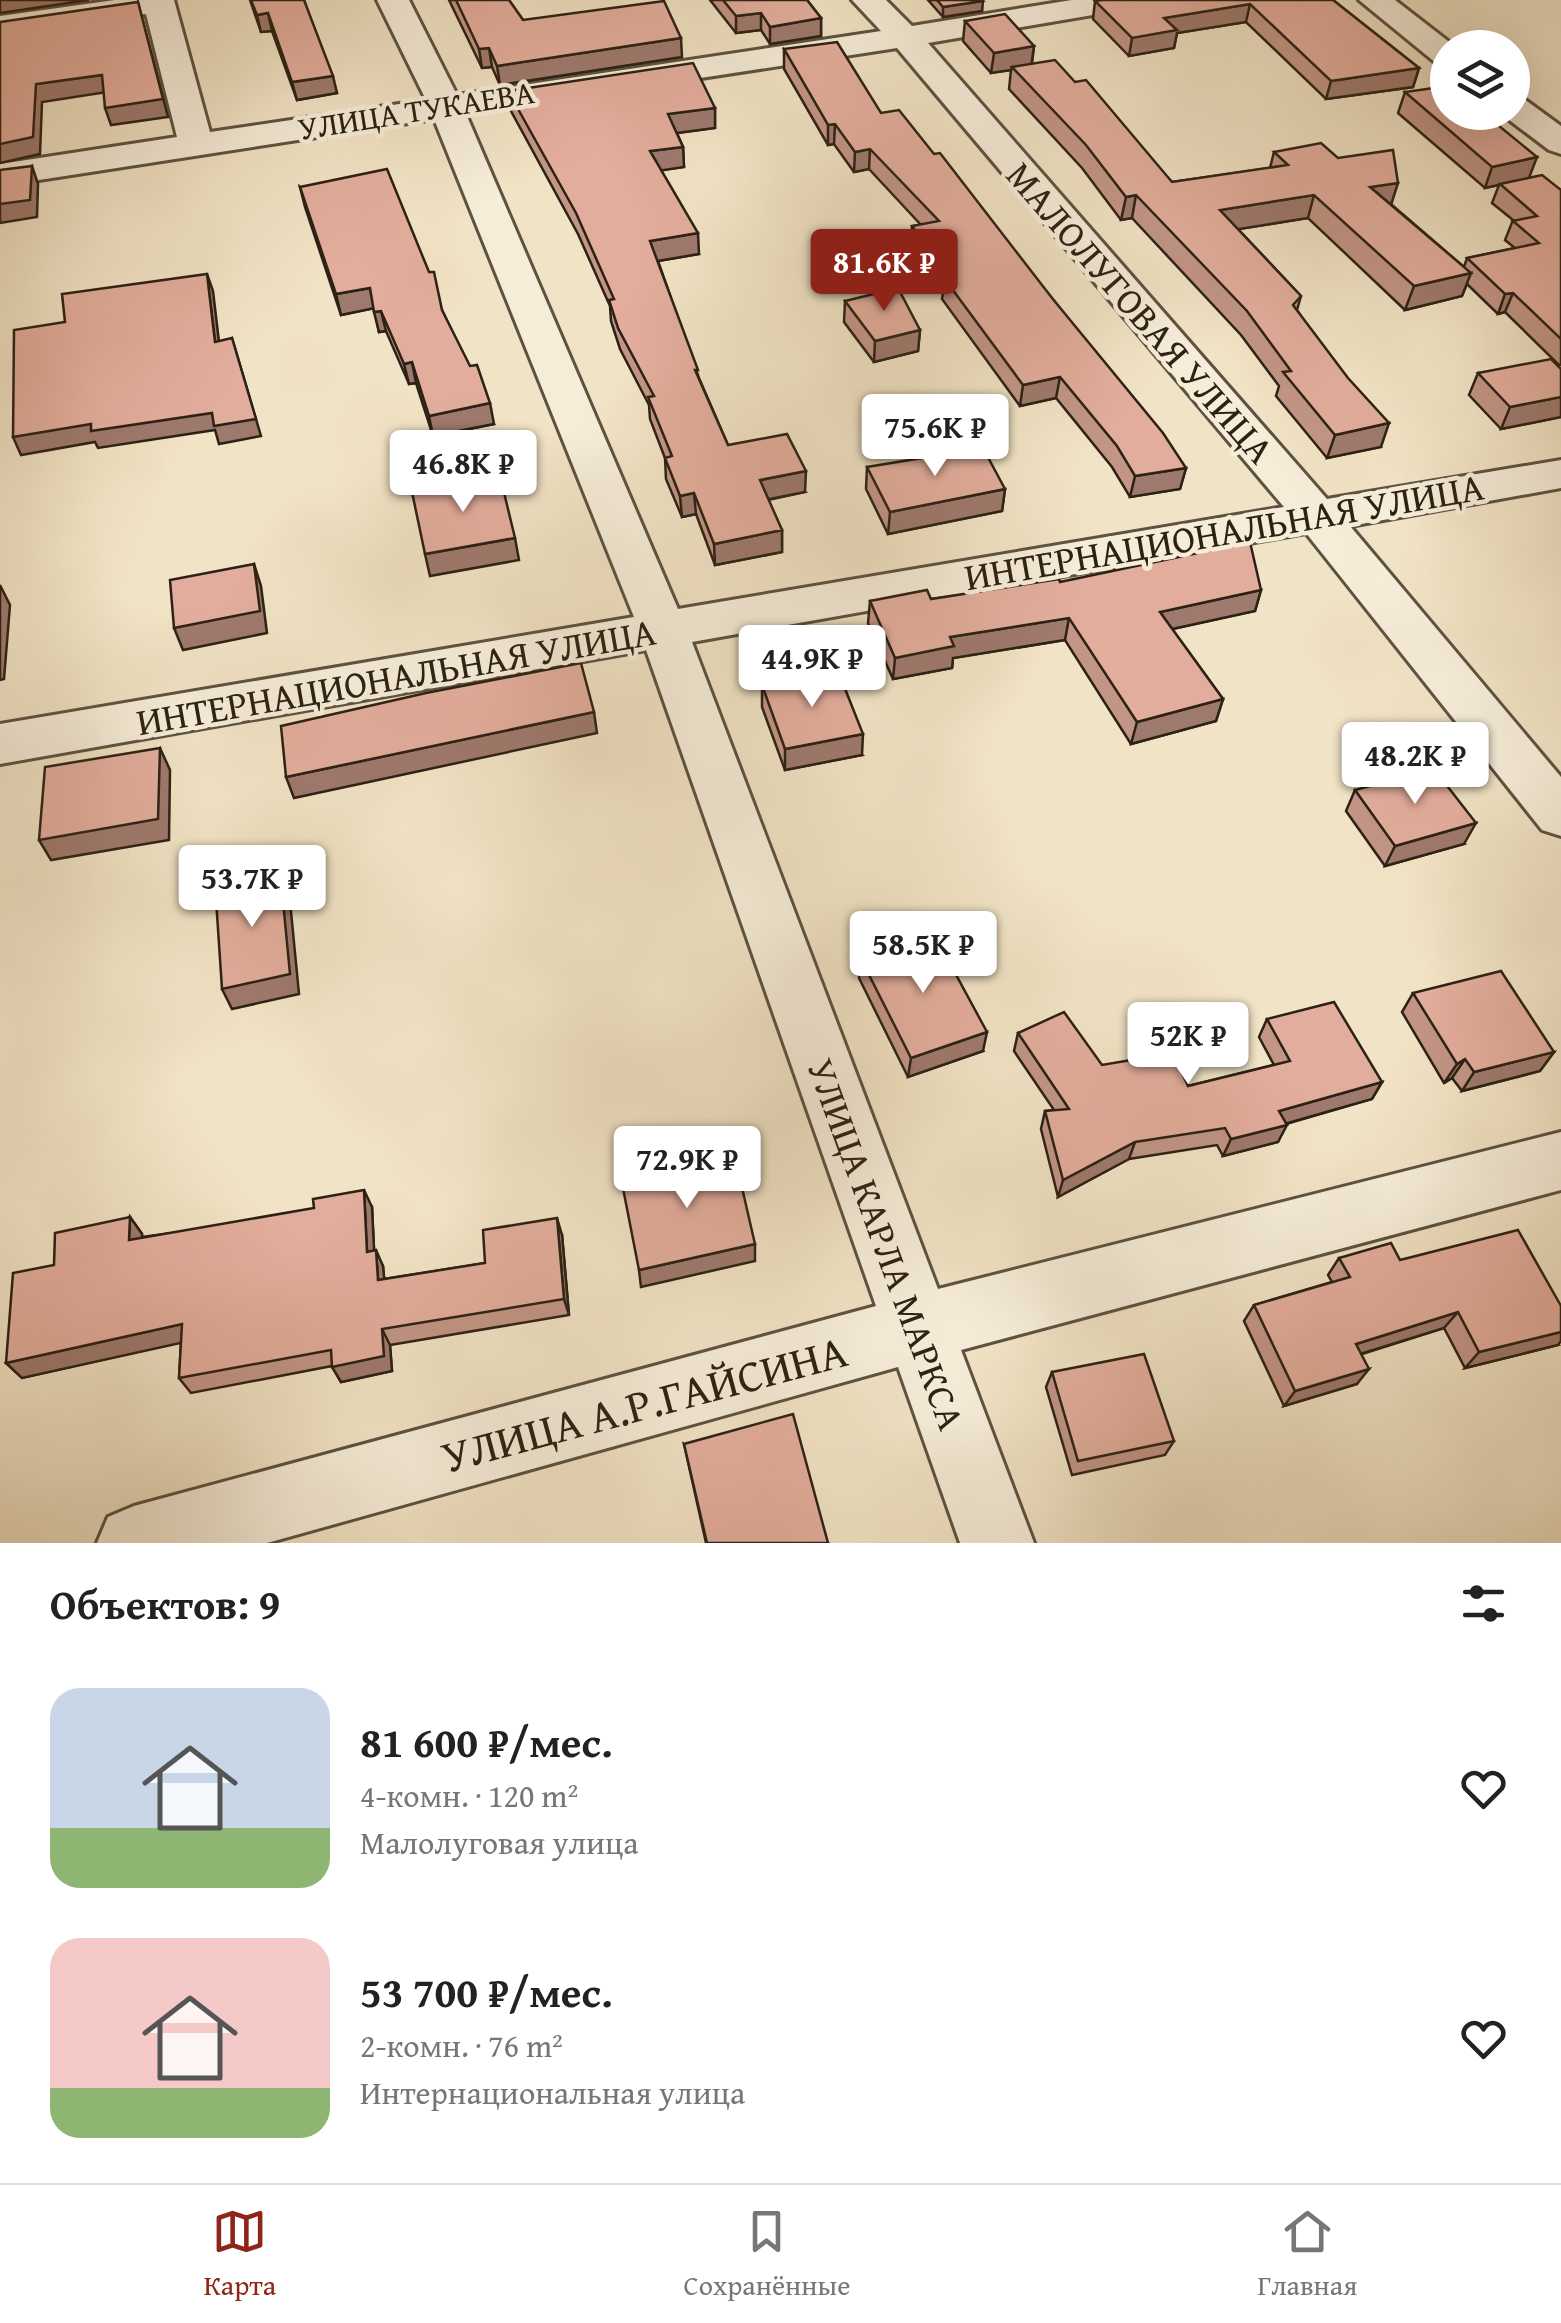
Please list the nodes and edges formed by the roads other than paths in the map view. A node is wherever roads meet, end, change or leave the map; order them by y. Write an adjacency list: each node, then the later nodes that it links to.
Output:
1 (393, 0): 9 (street, УЛИЦА КАРЛА МАРКСА)
2 (868, 0): 7 (street, МАЛОЛУГОВАЯ УЛИЦА)
3 (1128, 0): 7 (street, УЛИЦА ТУКАЕВА)
4 (1375, 0): 8 (street)
5 (158, 2): 6 (street); 12 (street)
6 (0, 26)
7 (906, 38): 9 (street, УЛИЦА ТУКАЕВА); 15 (street, МАЛОЛУГОВАЯ УЛИЦА)
8 (1430, 42)
9 (445, 104): 12 (street, УЛИЦА ТУКАЕВА); 16 (street, УЛИЦА КАРЛА МАРКСА)
10 (1530, 120): 11 (street)
11 (1561, 143)
12 (196, 144): 13 (street, УЛИЦА ТУКАЕВА)
13 (0, 174)
14 (1561, 474): 15 (street, ИНТЕРНАЦИОНАЛЬНАЯ УЛИЦА)
15 (1315, 514): 16 (street, ИНТЕРНАЦИОНАЛЬНАЯ УЛИЦА); 18 (street, МАЛОЛУГОВАЯ УЛИЦА)
16 (663, 630): 17 (street, ИНТЕРНАЦИОНАЛЬНАЯ УЛИЦА); 20 (street, УЛИЦА КАРЛА МАРКСА)
17 (0, 744)
18 (1561, 815)
19 (1561, 1161): 20 (street, УЛИЦА А.Р.ГАЙСИНА)
20 (918, 1328): 21 (street, УЛИЦА А.Р.ГАЙСИНА); 22 (street, УЛИЦА КАРЛА МАРКСА)
21 (134, 1543)
22 (997, 1543)

